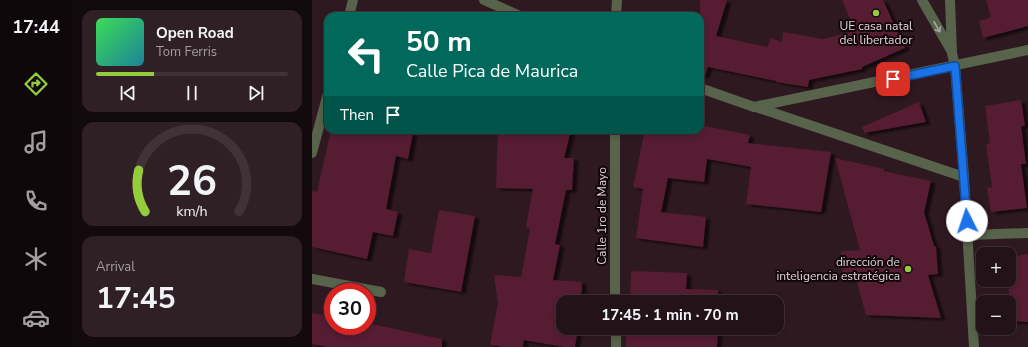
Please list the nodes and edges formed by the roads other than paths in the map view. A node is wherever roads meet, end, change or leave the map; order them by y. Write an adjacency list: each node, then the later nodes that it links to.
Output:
1 (353, 0): 6 (street)
2 (484, 0): 7 (street)
3 (617, 0): 8 (street)
4 (922, 0): 10 (street, one-way to 10)
5 (950, 0): 10 (street)
6 (350, 12)
7 (511, 12)
8 (616, 12)
9 (1028, 50): 11 (street)
10 (952, 54): 11 (street)
11 (955, 66): 13 (street); 17 (street)
12 (704, 89): 13 (street)
13 (754, 107): 17 (street)
14 (324, 108): 16 (street)
15 (615, 134): 22 (street, Calle 1ro de Mayo)
16 (312, 153)
17 (964, 177): 19 (street)
18 (1028, 233): 19 (street)
19 (968, 235): 25 (street)
20 (312, 279): 21 (street)
21 (381, 292)
22 (615, 295)
23 (616, 335): 24 (street)
24 (616, 347)
25 (974, 347)

